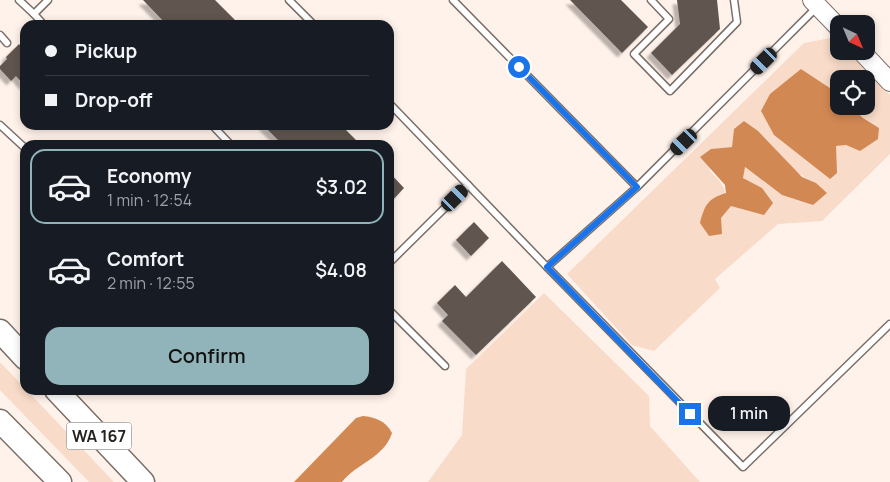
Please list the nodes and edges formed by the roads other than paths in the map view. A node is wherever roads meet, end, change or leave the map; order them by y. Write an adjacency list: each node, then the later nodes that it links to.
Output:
1 (19, 0): 8 (lane)
2 (48, 0): 8 (lane)
3 (289, 0): 11 (lane)
4 (453, 0): 22 (lane)
5 (651, 0): 6 (lane)
6 (734, 0)
7 (815, 3): 9 (main road); 22 (lane)
8 (34, 14): 10 (lane)
9 (830, 19)
10 (39, 20)
11 (309, 20)
12 (0, 36): 13 (lane)
13 (7, 43)
14 (869, 60): 15 (main road)
15 (890, 82)
16 (394, 108): 21 (lane)
17 (0, 124): 20 (lane)
18 (217, 130): 19 (lane)
19 (226, 140)
20 (20, 143)
21 (468, 185): 23 (lane); 24 (lane)
22 (637, 187): 24 (lane)
23 (394, 258)
24 (547, 267): 26 (lane)
25 (394, 315): 29 (lane)
26 (890, 324)
27 (0, 331): 28 (highway)
28 (20, 353)
29 (445, 366)
30 (61, 395): 33 (highway, WA 167)
31 (0, 421): 32 (highway)
32 (60, 482)
33 (142, 482)

